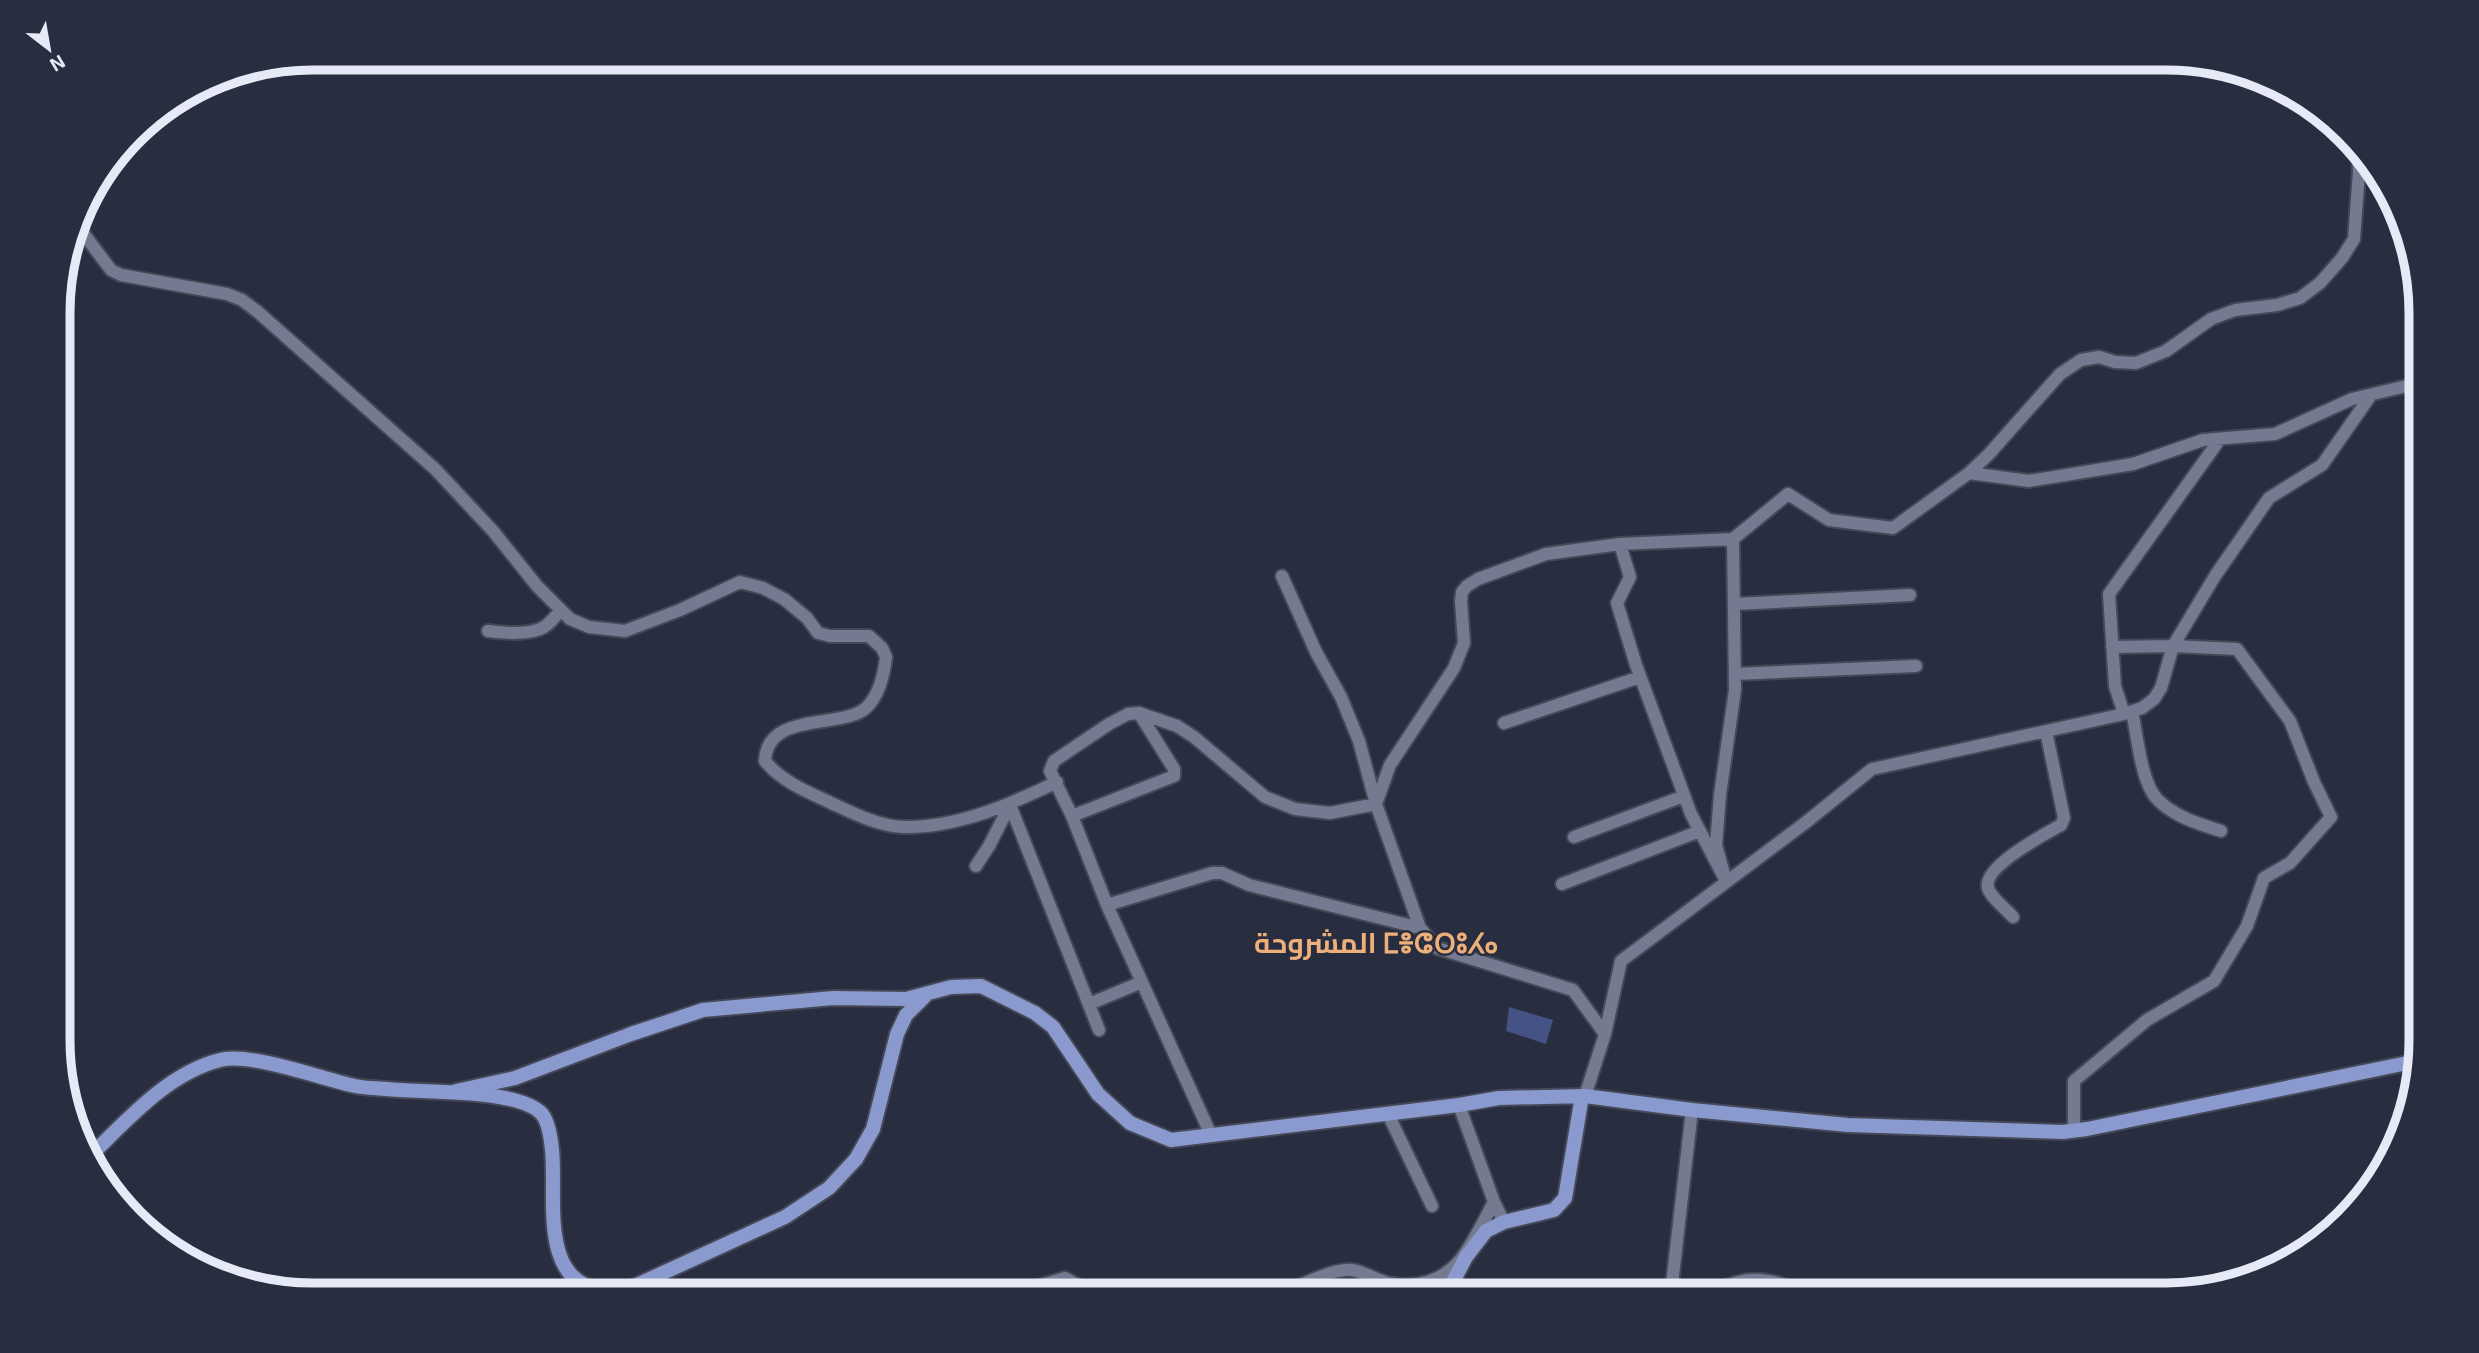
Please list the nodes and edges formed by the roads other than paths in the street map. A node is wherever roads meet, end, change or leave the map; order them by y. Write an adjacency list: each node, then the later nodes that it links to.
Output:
1 (2359, 165): 6 (street)
2 (84, 234): 12 (street)
3 (2409, 386): 4 (street)
4 (2371, 395): 5 (street); 14 (street)
5 (2220, 439): 6 (street); 15 (street)
6 (1969, 472): 7 (street)
7 (1733, 538): 8 (street); 11 (street)
8 (1620, 544): 18 (street); 25 (street)
9 (1282, 576): 25 (street)
10 (1910, 595): 11 (street)
11 (1734, 604): 17 (street)
12 (561, 610): 13 (street); 26 (street)
13 (488, 631)
14 (2173, 646): 15 (street); 20 (street); 48 (street)
15 (2112, 647): 20 (street)
16 (1916, 666): 17 (street)
17 (1735, 674): 32 (street)
18 (1640, 677): 21 (street); 24 (street)
19 (1139, 713): 23 (street); 25 (street); 27 (street)
20 (2128, 713): 22 (street); 29 (street)
21 (1504, 723)
22 (2046, 731): 32 (street); 35 (street)
23 (1056, 782): 26 (street); 27 (street)
24 (1684, 796): 28 (street); 30 (street)
25 (1376, 804): 36 (street)
26 (1010, 805): 31 (street); 39 (street)
27 (1072, 816): 34 (street)
28 (1700, 831): 32 (street); 33 (street)
29 (2221, 831)
30 (1574, 837)
31 (976, 866)
32 (1726, 881): 41 (street)
33 (1562, 884)
34 (1107, 905): 36 (street); 37 (street)
35 (2013, 917)
36 (1420, 929): 41 (street)
37 (1142, 982): 39 (street); 49 (street)
38 (927, 994): 43 (main road); 49 (main road); 62 (main road)
39 (1089, 1003): 40 (street)
40 (1099, 1030)
41 (1605, 1034): 44 (street)
42 (2407, 1063): 48 (main road)
43 (456, 1091): 50 (main road); 61 (main road)
44 (1584, 1096): 45 (main road); 46 (main road); 53 (main road)
45 (1459, 1105): 47 (main road); 51 (street)
46 (1692, 1110): 48 (main road); 58 (street)
47 (1388, 1114): 49 (main road); 52 (street)
48 (2074, 1130)
49 (1211, 1135)
50 (97, 1150)
51 (1494, 1202): 53 (street); 56 (street)
52 (1432, 1206)
53 (1504, 1222): 57 (main road)
54 (1309, 1282): 55 (street)
55 (1386, 1282)
56 (1428, 1282)
57 (1453, 1282)
58 (1672, 1282)
59 (1731, 1282): 60 (street)
60 (1773, 1282)
61 (581, 1283)
62 (641, 1283)
63 (1050, 1283): 64 (street)
64 (1073, 1283)

